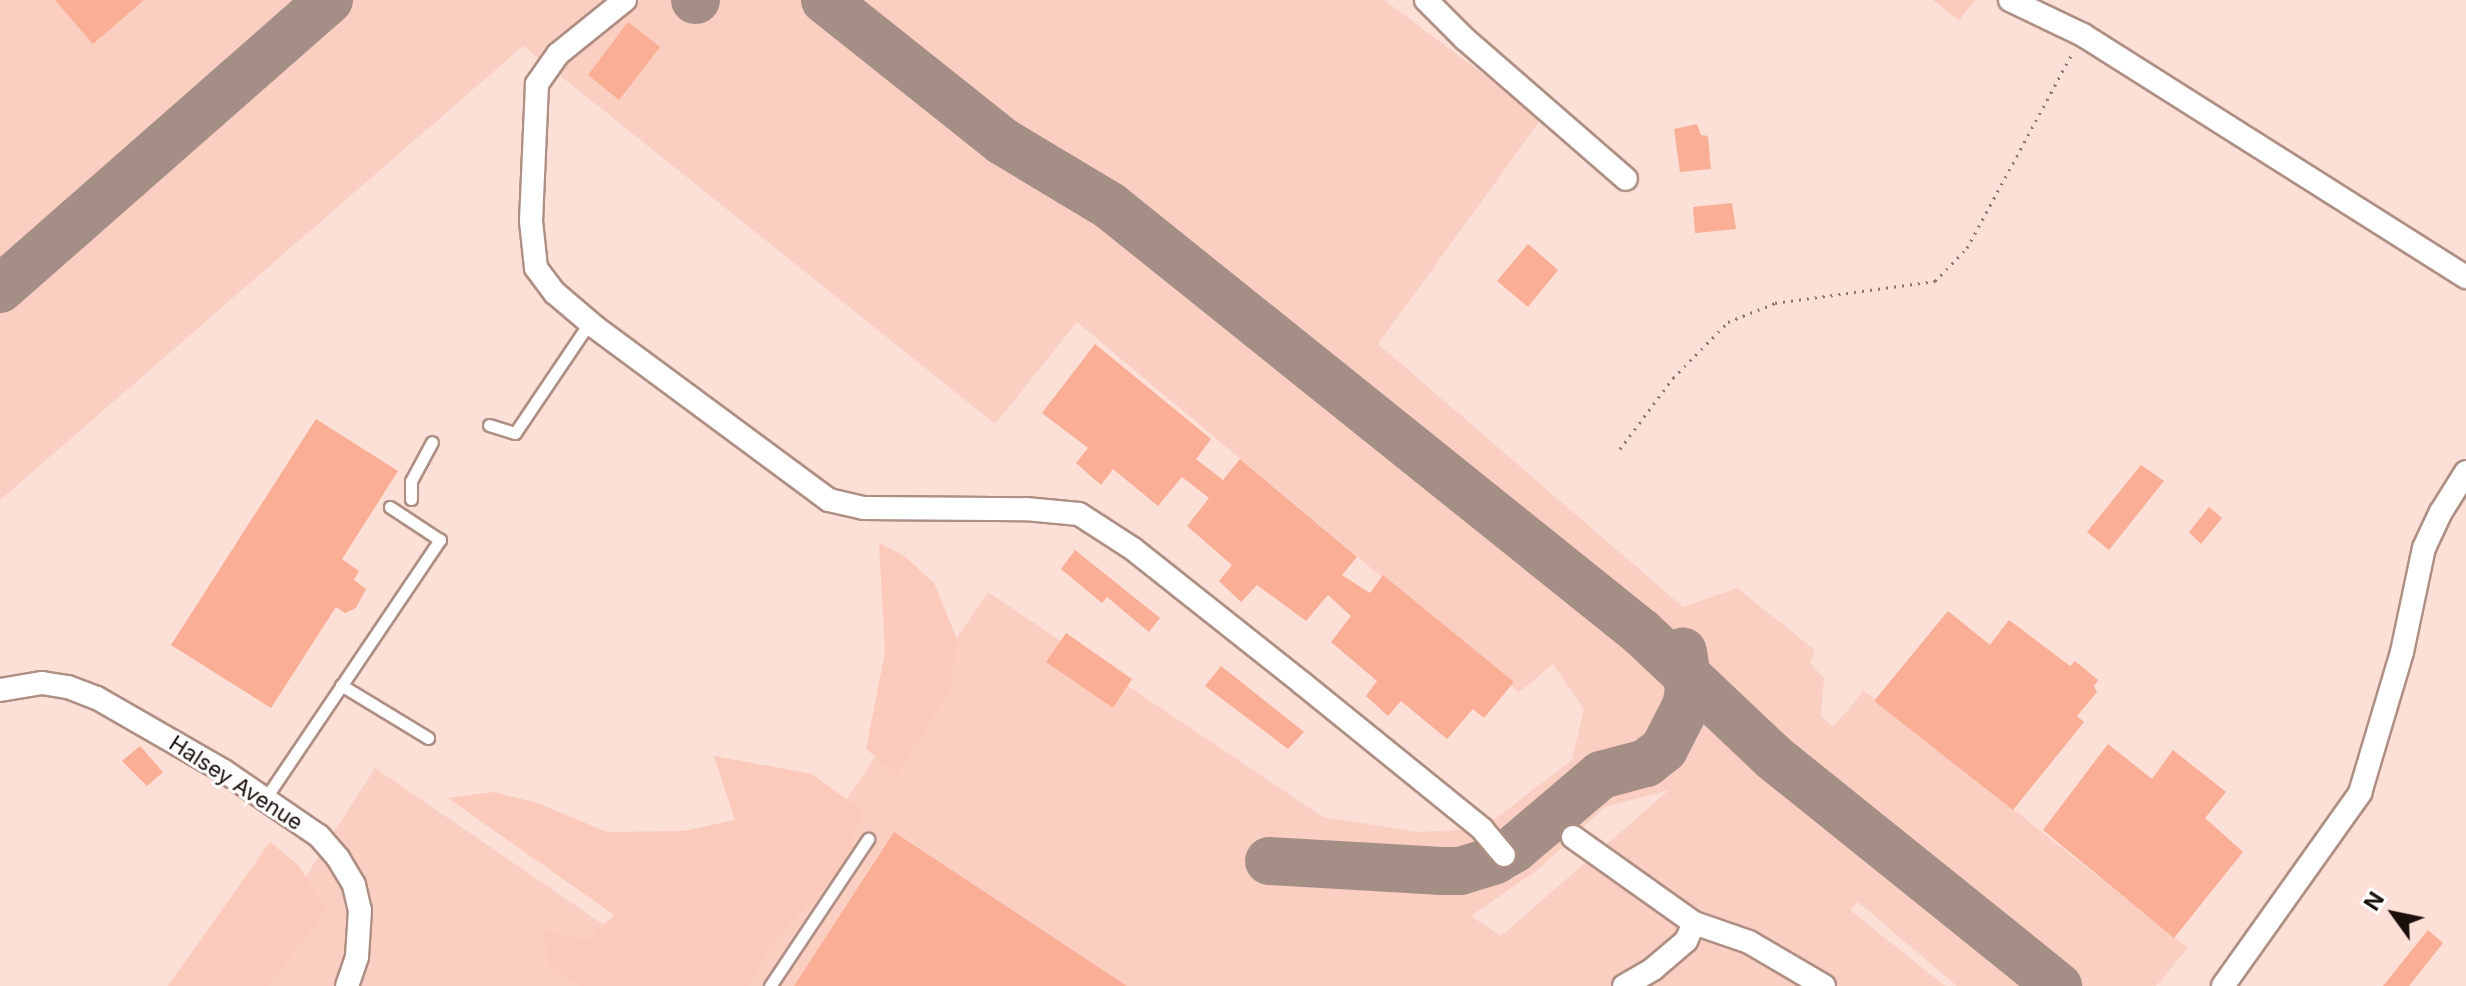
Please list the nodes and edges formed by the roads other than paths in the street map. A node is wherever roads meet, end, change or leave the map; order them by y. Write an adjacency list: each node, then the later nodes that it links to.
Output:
1 (625, 0): 6 (street)
2 (1426, 0): 4 (street)
3 (2010, 0): 5 (street)
4 (1626, 179)
5 (2466, 277)
6 (590, 322): 7 (lane); 18 (street)
7 (489, 425)
8 (432, 442): 10 (lane)
9 (2466, 472): 24 (street)
10 (411, 499)
11 (390, 507): 12 (lane)
12 (341, 685): 14 (lane); 15 (lane)
13 (0, 690): 15 (street, Halsey Avenue)
14 (428, 738)
15 (265, 799): 20 (street, Halsey Avenue)
16 (1573, 837): 19 (street)
17 (868, 839): 21 (lane)
18 (1504, 855)
19 (1694, 923): 22 (street); 23 (street)
20 (347, 986)
21 (770, 986)
22 (1624, 986)
23 (1824, 986)
24 (2223, 986)

